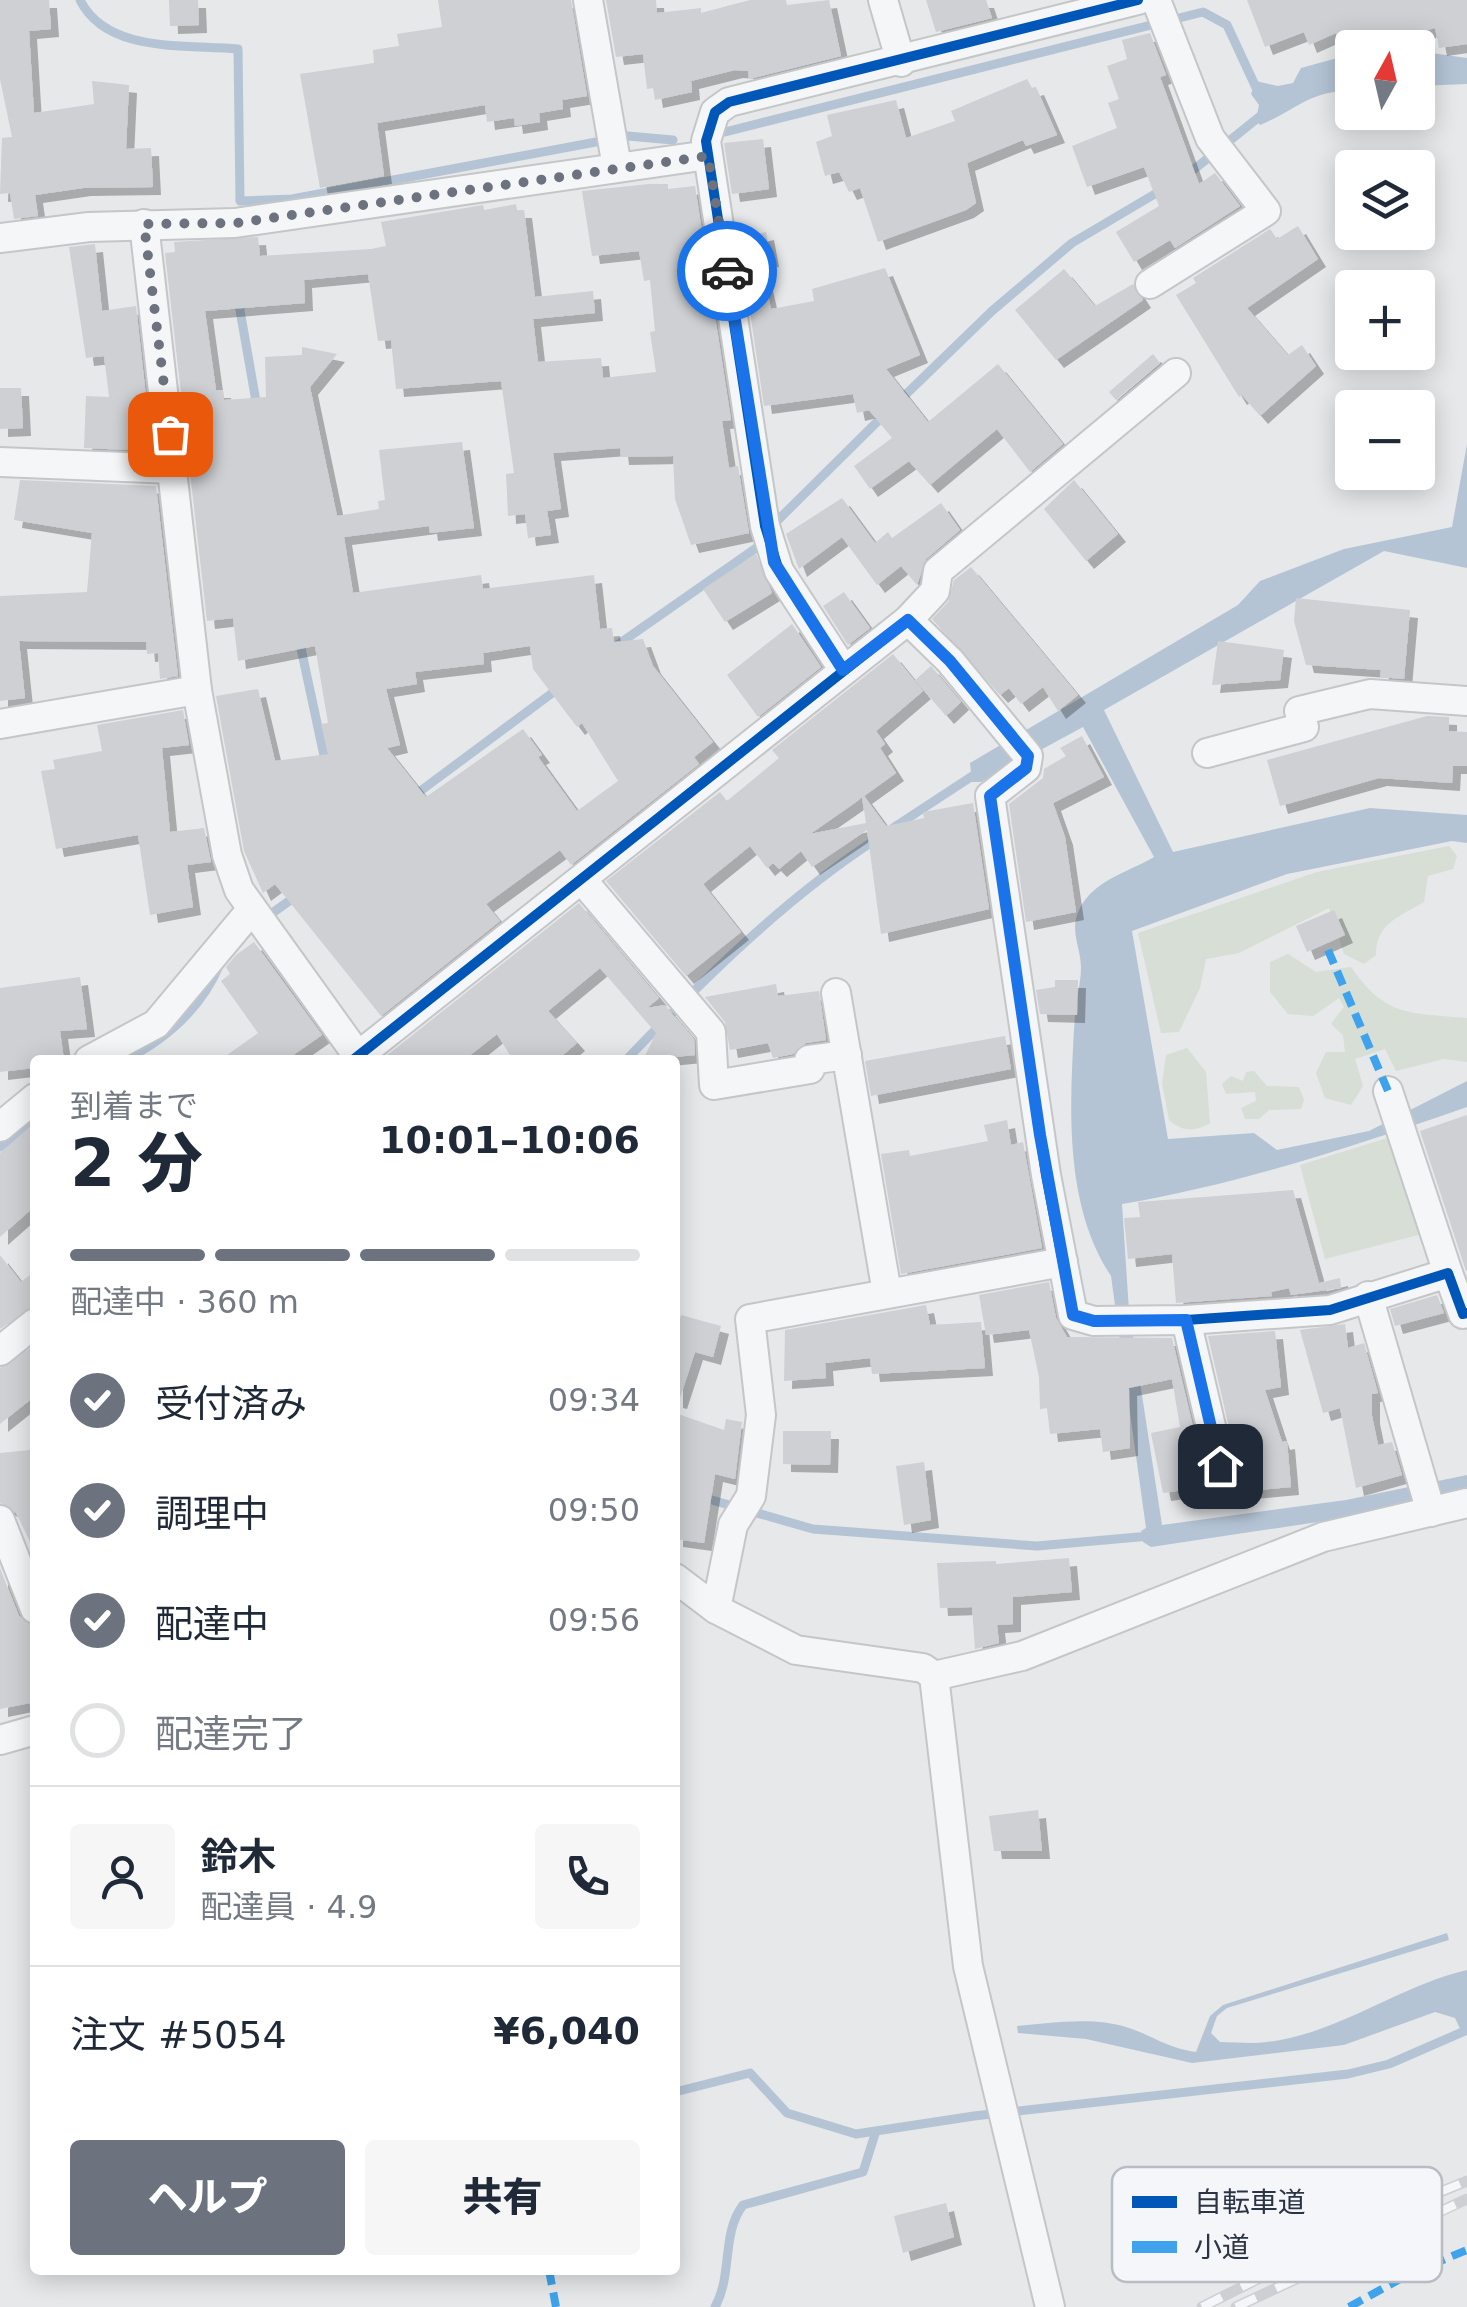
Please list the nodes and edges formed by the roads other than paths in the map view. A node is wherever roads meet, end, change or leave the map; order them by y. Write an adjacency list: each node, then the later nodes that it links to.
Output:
1 (588, 0): 6 (street)
2 (883, 0): 5 (street)
3 (1138, 0): 5 (street)
4 (1163, 16): 10 (street)
5 (901, 62): 7 (street)
6 (614, 150): 7 (street); 8 (street)
7 (708, 156): 15 (street)
8 (144, 224): 9 (street); 13 (street)
9 (0, 238)
10 (1150, 284)
11 (1176, 373): 14 (street)
12 (0, 462): 13 (street)
13 (174, 469): 16 (street)
14 (908, 620): 15 (street); 30 (street)
15 (843, 670): 20 (street)
16 (197, 690): 18 (street); 21 (street)
17 (1467, 700): 19 (street)
18 (0, 724)
19 (1207, 753)
20 (584, 881): 25 (street); 26 (street)
21 (258, 917): 23 (street); 24 (street)
22 (836, 992): 26 (street)
23 (98, 1055)
24 (354, 1055)
25 (360, 1055)
26 (847, 1055): 32 (street)
27 (30, 1102): 29 (street)
28 (1397, 1112): 31 (street)
29 (0, 1127)
30 (1063, 1262): 32 (street); 35 (street)
31 (1448, 1272): 33 (street); 34 (street)
32 (887, 1293): 44 (street)
33 (1368, 1296): 35 (street); 39 (street)
34 (1467, 1313)
35 (1186, 1320): 38 (street)
36 (30, 1326): 37 (street)
37 (0, 1351)
38 (1220, 1466)
39 (1426, 1497): 40 (street); 45 (street)
40 (1467, 1504)
41 (0, 1520): 43 (street)
42 (680, 1582): 44 (street)
43 (30, 1596)
44 (716, 1609): 45 (street)
45 (934, 1676): 48 (street)
46 (30, 1731): 47 (street)
47 (0, 1740)
48 (1050, 2307)

